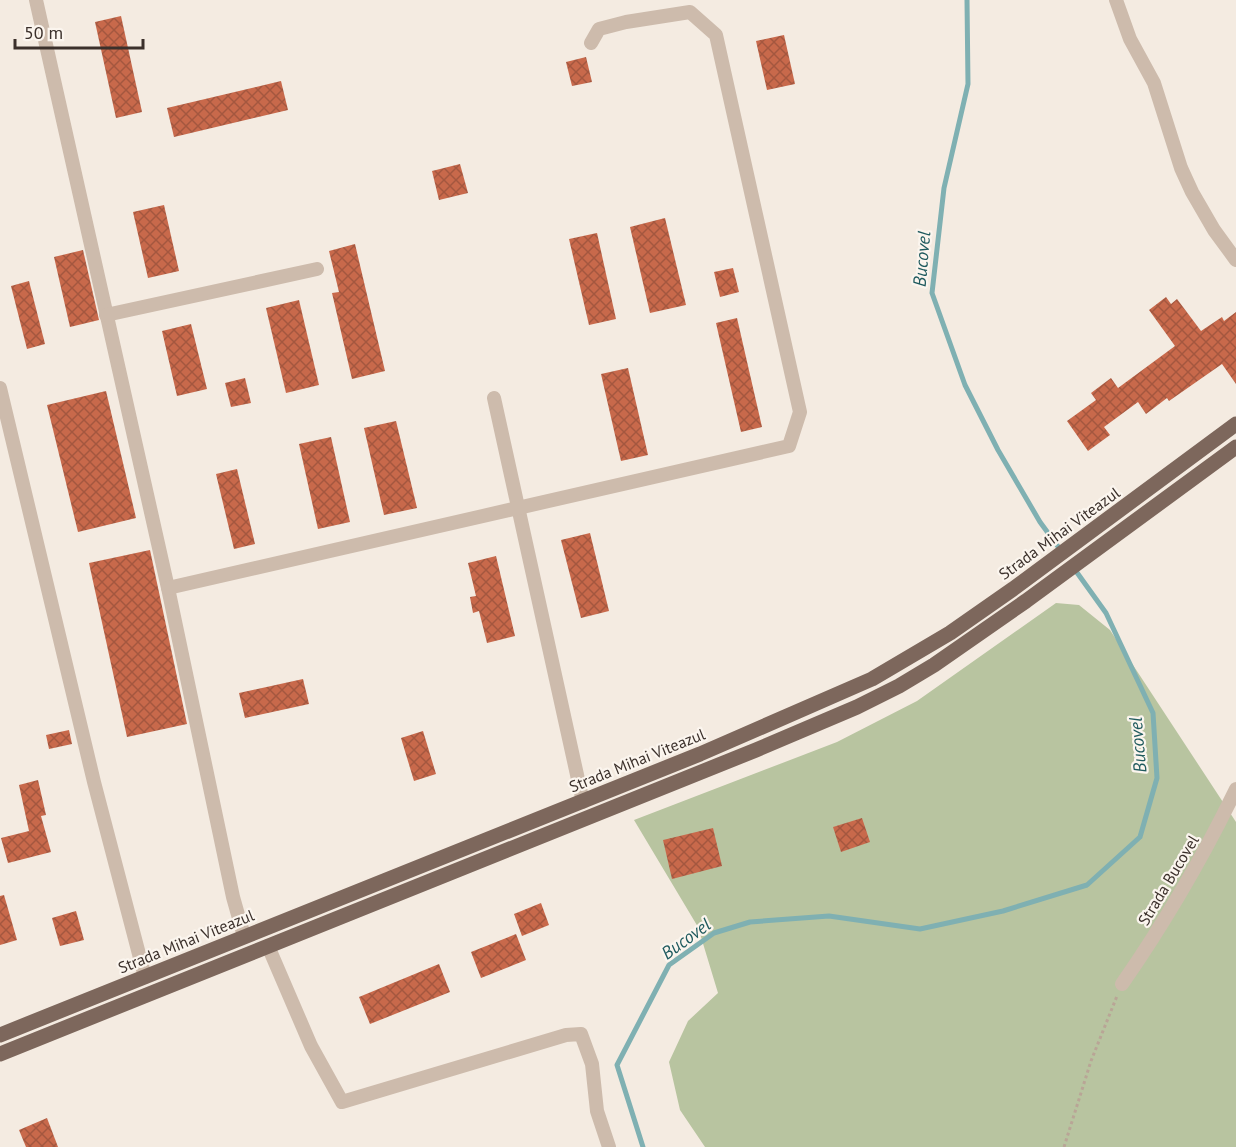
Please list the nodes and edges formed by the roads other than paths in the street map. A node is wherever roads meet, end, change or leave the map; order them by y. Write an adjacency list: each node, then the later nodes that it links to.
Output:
1 (36, 0): 6 (street)
2 (1116, 0): 4 (street)
3 (591, 43): 11 (street)
4 (1236, 260)
5 (316, 269): 6 (street)
6 (106, 315): 12 (street)
7 (0, 388): 17 (street)
8 (494, 398): 11 (street)
9 (1236, 424): 14 (main road, Strada Mihai Viteazul)
10 (1236, 447): 16 (main road)
11 (517, 507): 12 (street); 14 (street)
12 (168, 588): 15 (street)
13 (1236, 789): 18 (street, Strada Bucovel)
14 (583, 802): 15 (main road, Strada Mihai Viteazul)
15 (244, 936): 17 (main road, Strada Mihai Viteazul)
16 (268, 946): 20 (main road); 21 (street)
17 (145, 978): 19 (main road, Strada Mihai Viteazul)
18 (1122, 984)
19 (0, 1035)
20 (0, 1054)
21 (609, 1147)

